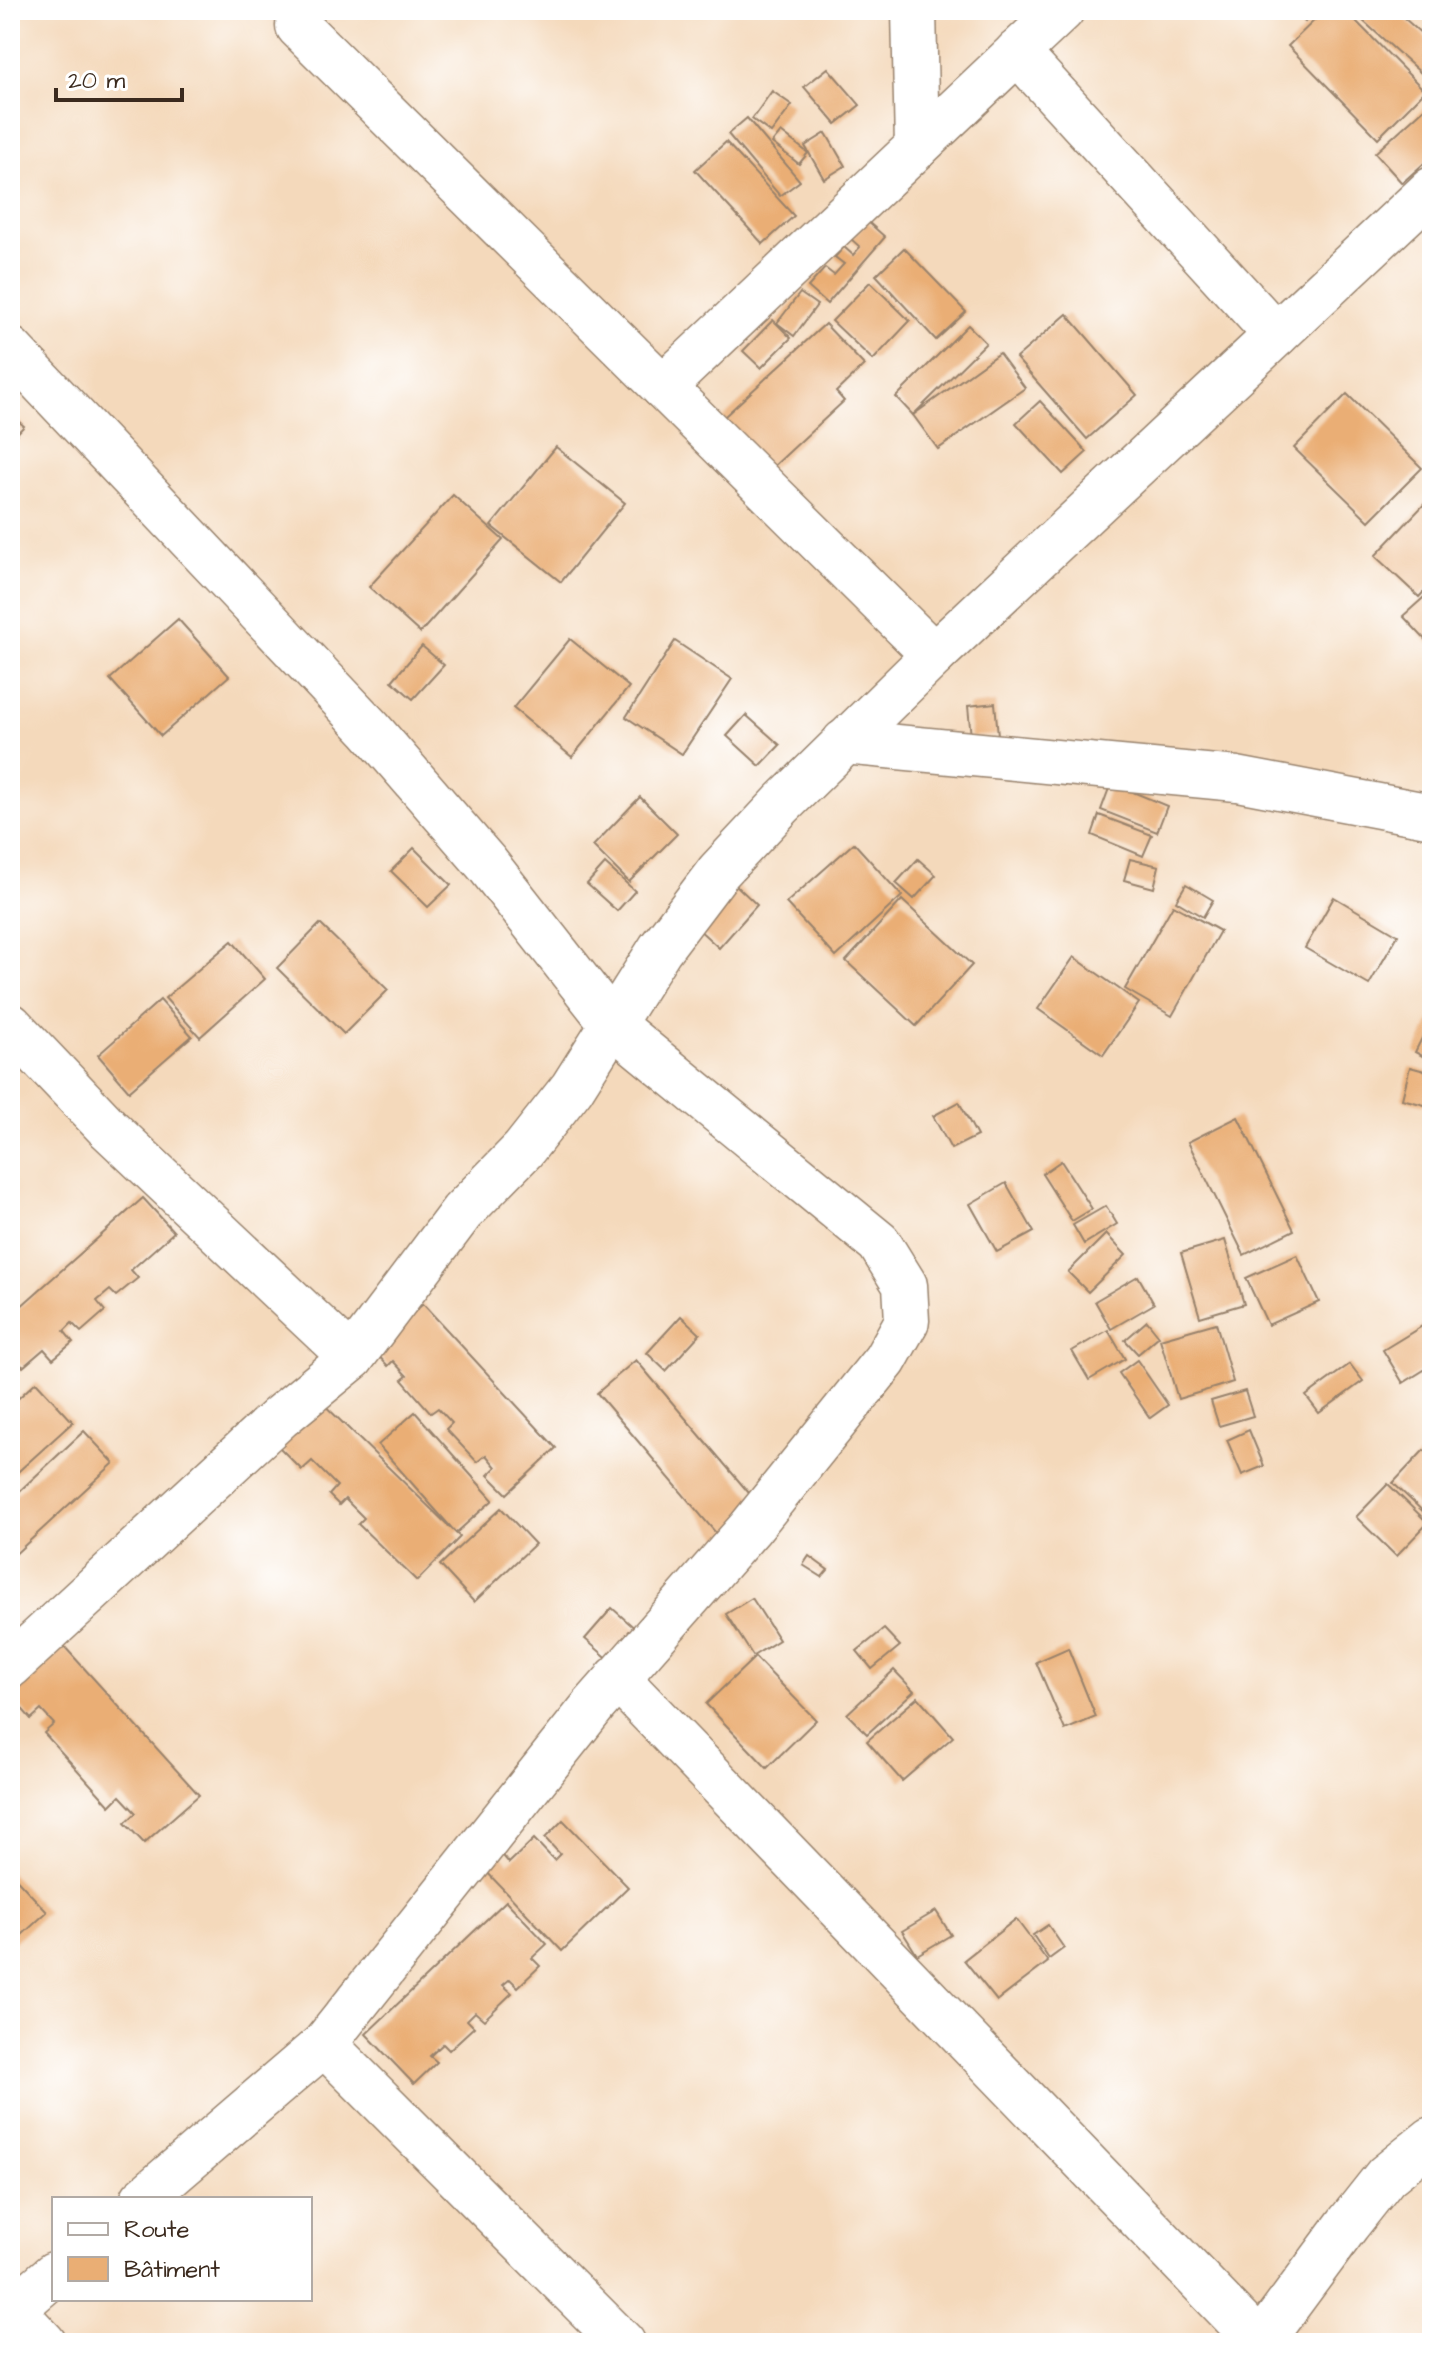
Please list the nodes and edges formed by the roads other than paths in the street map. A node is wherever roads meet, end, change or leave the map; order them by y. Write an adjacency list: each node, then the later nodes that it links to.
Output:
1 (914, 10): 5 (street)
2 (1062, 10): 4 (street)
3 (298, 26): 9 (street)
4 (1017, 52): 5 (street); 7 (street)
5 (917, 147): 9 (street)
6 (1432, 189): 7 (street)
7 (1276, 335): 10 (street)
8 (10, 349): 14 (street)
9 (663, 387): 10 (street)
10 (934, 655): 11 (street)
11 (844, 742): 12 (street); 14 (street)
12 (1432, 816)
13 (10, 1025): 15 (street)
14 (614, 1026): 15 (street); 17 (street)
15 (352, 1358): 16 (street)
16 (12, 1660)
17 (617, 1678): 18 (street); 19 (street)
18 (324, 2044): 20 (street); 24 (street)
19 (1432, 2139)
20 (145, 2197)
21 (52, 2276): 22 (street)
22 (11, 2311): 23 (street)
23 (44, 2343)
24 (623, 2343)

